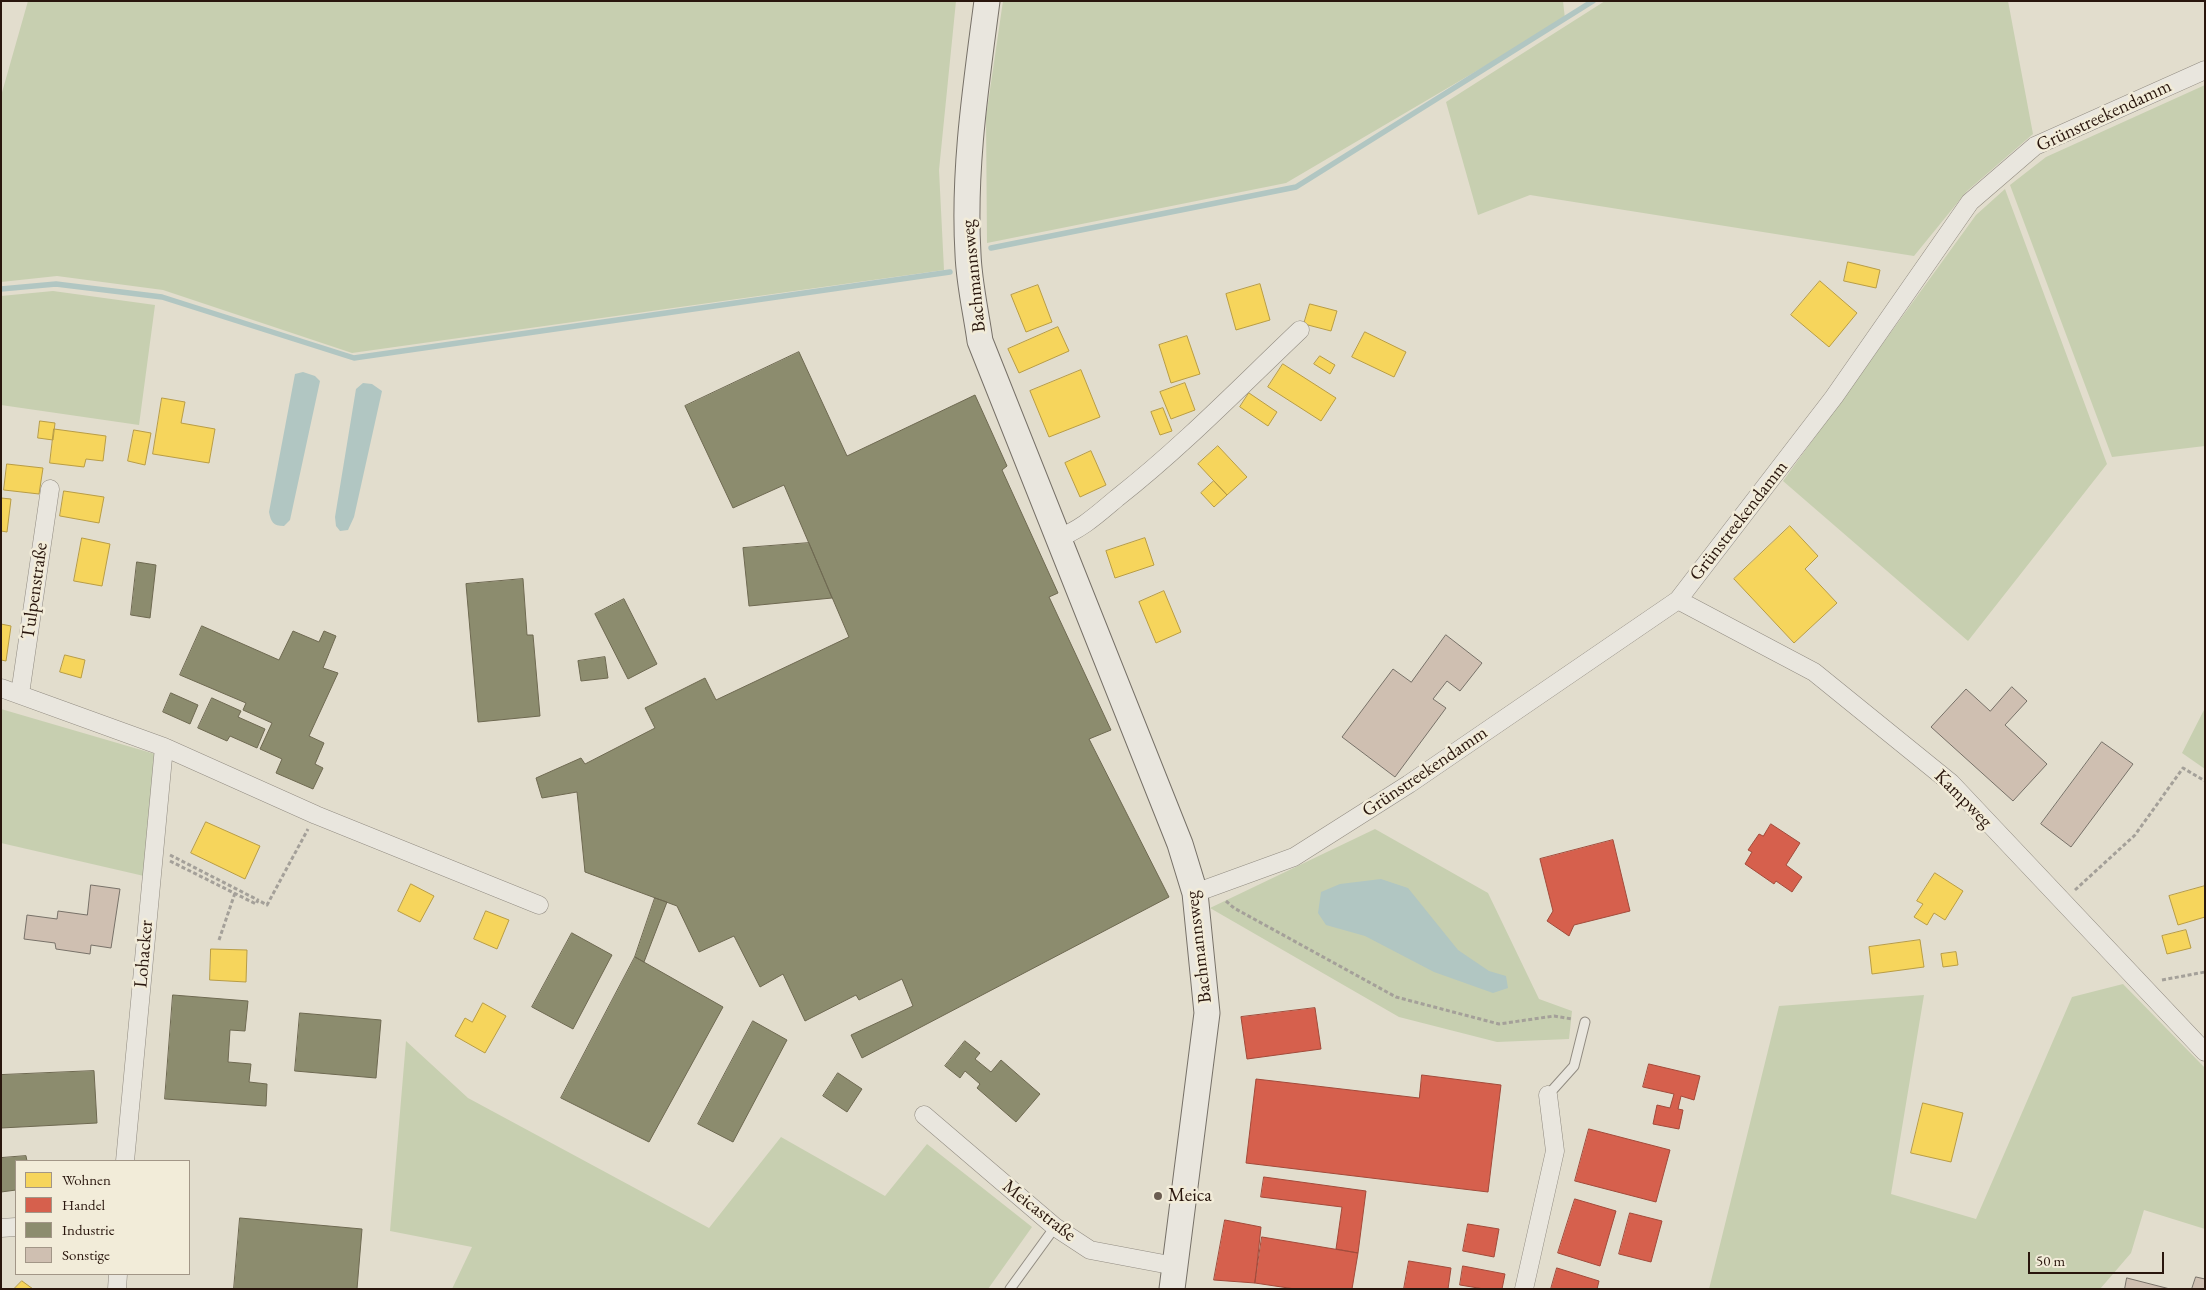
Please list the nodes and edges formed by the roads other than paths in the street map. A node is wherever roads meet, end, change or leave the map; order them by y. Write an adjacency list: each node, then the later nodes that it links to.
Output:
1 (986, 1): 5 (street, Bachmannsweg)
2 (2205, 70): 6 (street, Grünstreekendamm)
3 (1300, 330): 5 (street)
4 (50, 489): 8 (street, Tulpenstraße)
5 (1057, 538): 10 (street, Bachmannsweg)
6 (1678, 600): 10 (street, Grünstreekendamm); 13 (street, Kampweg)
7 (1, 688): 8 (street)
8 (20, 694): 9 (street)
9 (164, 747): 11 (street); 16 (street, Lohacker)
10 (1204, 890): 21 (street, Bachmannsweg)
11 (538, 905)
12 (1585, 1022): 14 (lane)
13 (2205, 1052)
14 (1548, 1095): 24 (street)
15 (924, 1115): 18 (street, Meicastraße)
16 (126, 1160)
17 (15, 1227): 19 (street)
18 (1055, 1227): 21 (street, Meicastraße); 23 (lane)
19 (1, 1228)
20 (118, 1275): 22 (street)
21 (1174, 1277)
22 (117, 1289)
23 (1010, 1289)
24 (1524, 1289)

